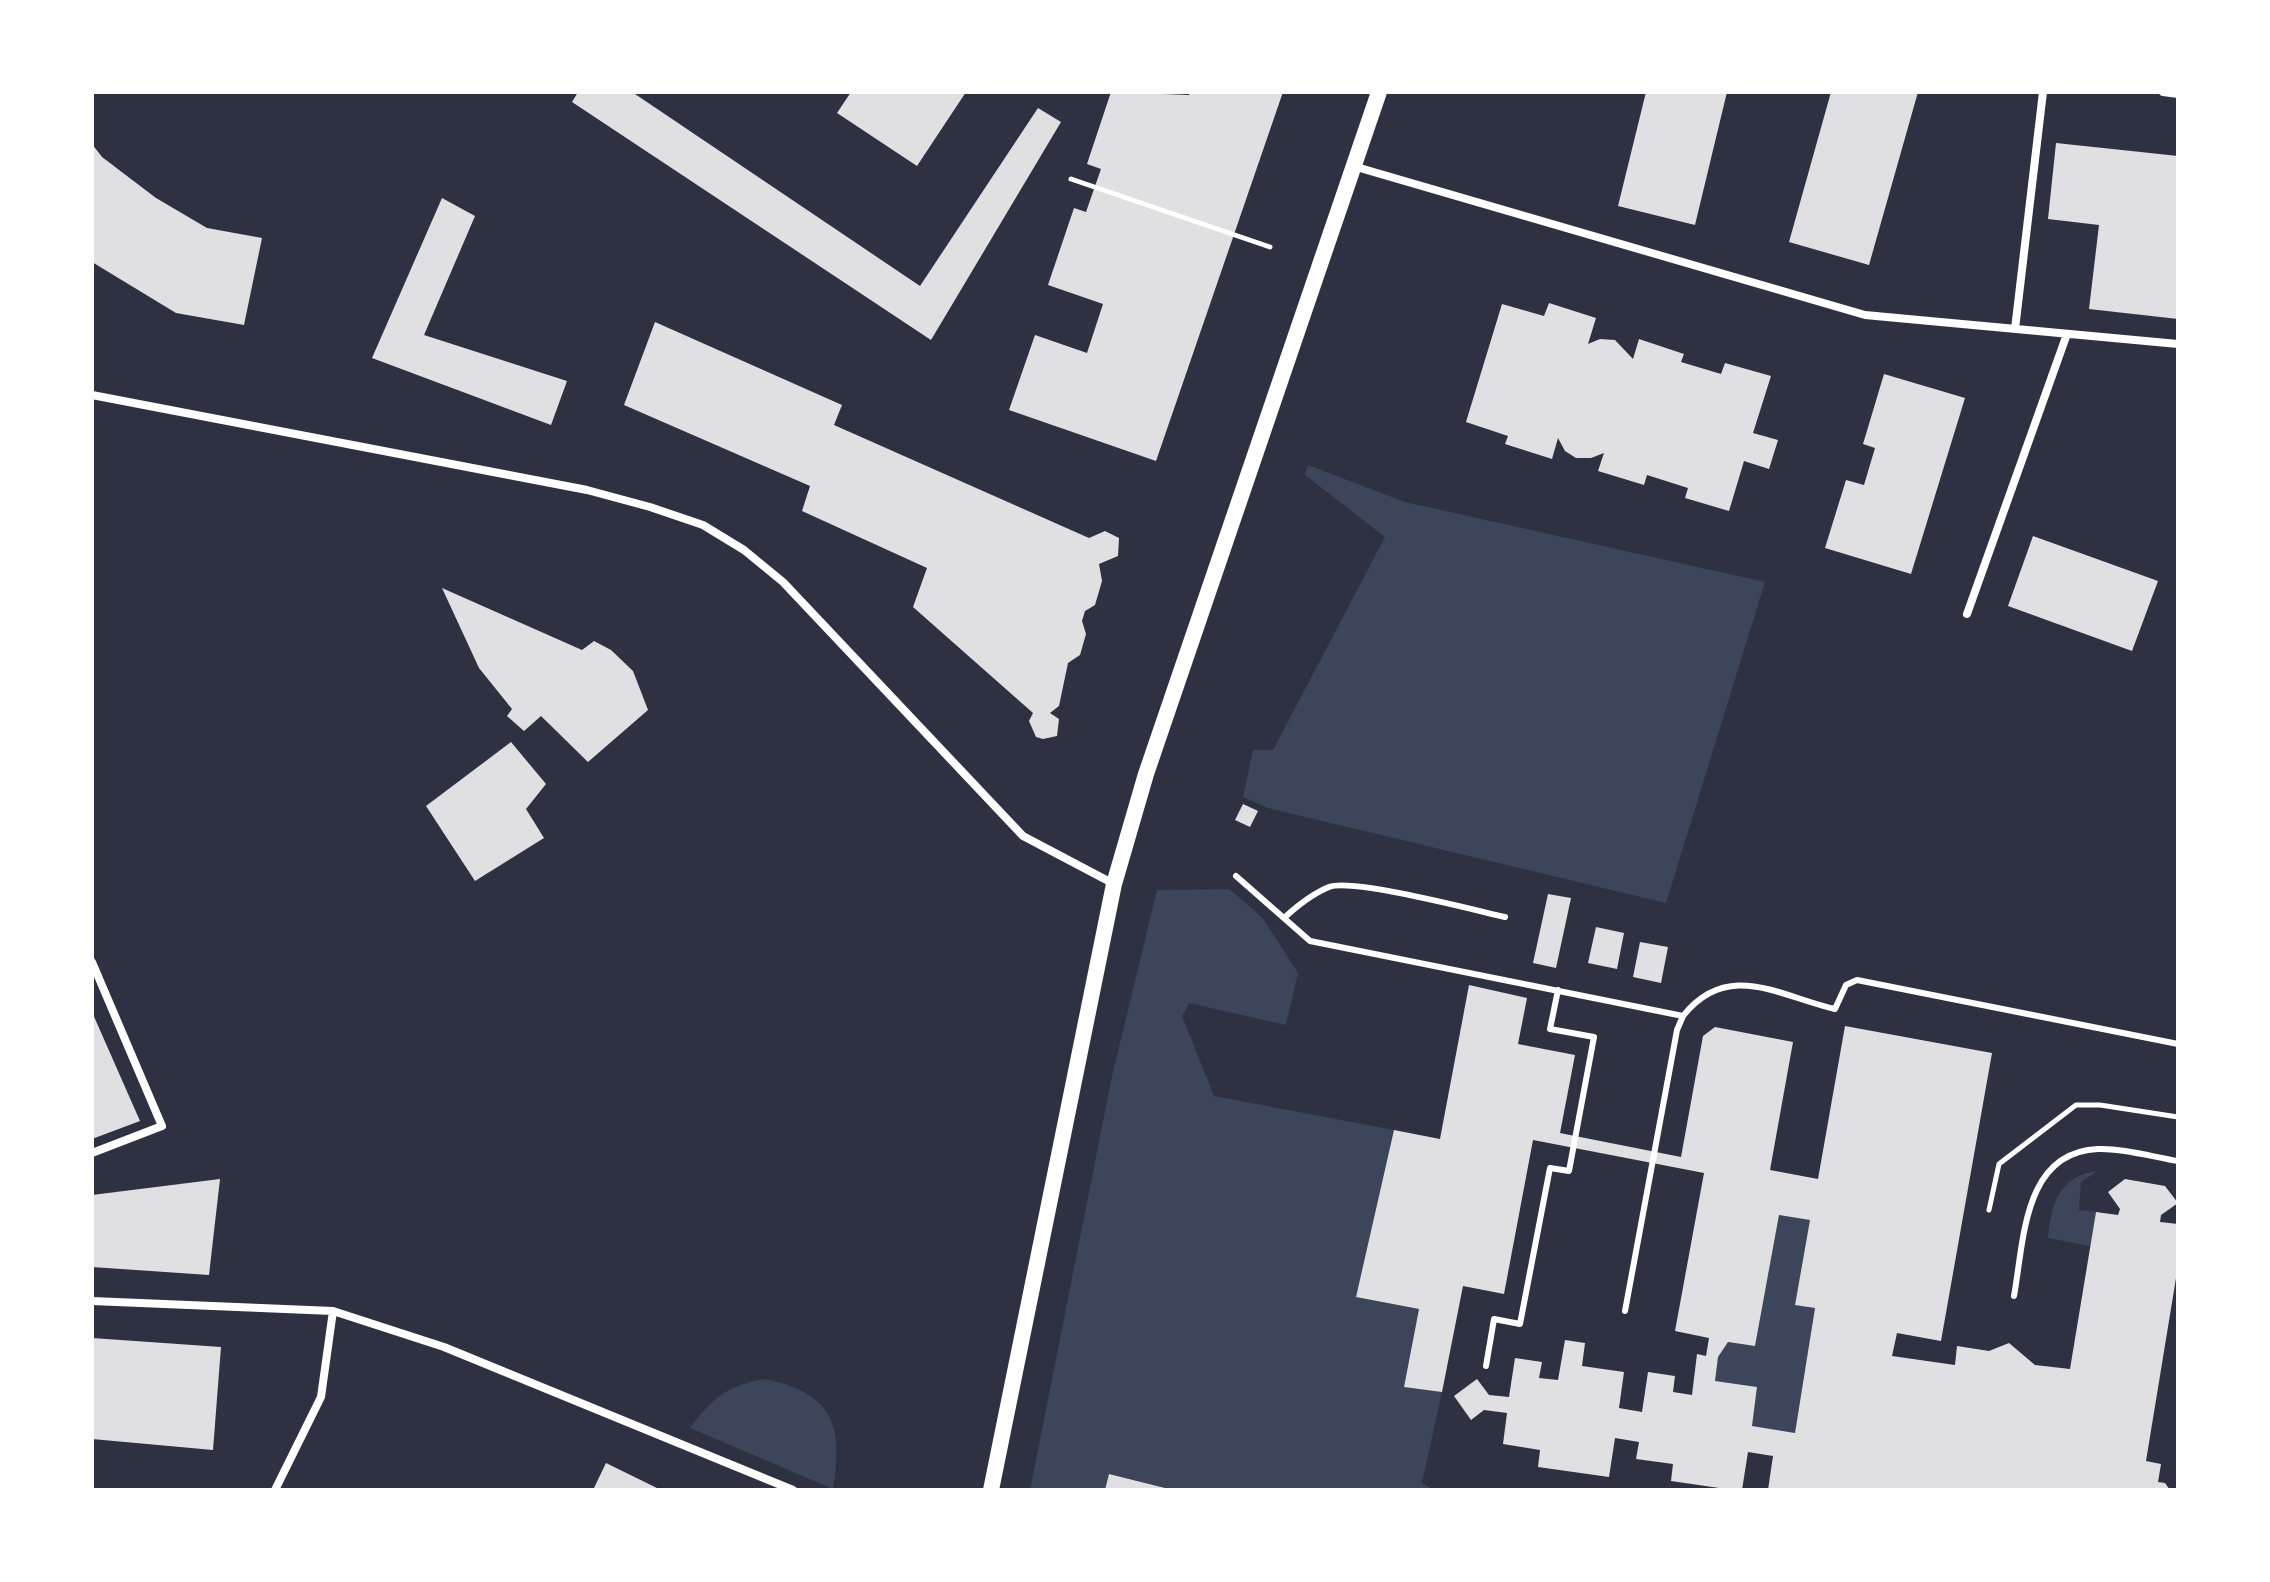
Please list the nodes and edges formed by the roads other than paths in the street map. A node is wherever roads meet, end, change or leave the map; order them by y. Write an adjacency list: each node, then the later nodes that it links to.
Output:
1 (1379, 92): 5 (main road)
2 (2043, 92): 6 (street)
3 (2163, 92): 4 (street)
4 (2178, 94)
5 (1353, 165): 6 (street); 12 (main road)
6 (2015, 329): 7 (street)
7 (2067, 334): 8 (street); 10 (street)
8 (2178, 344)
9 (92, 395): 12 (street)
10 (1967, 614)
11 (1236, 876): 14 (lane)
12 (1114, 884): 28 (main road)
13 (1505, 917): 14 (lane)
14 (1284, 918): 16 (lane)
15 (92, 962): 19 (street)
16 (1558, 990): 17 (lane); 25 (lane)
17 (1683, 1016): 18 (lane); 24 (lane)
18 (2178, 1044)
19 (92, 1153)
20 (2178, 1161): 21 (lane)
21 (2014, 1296)
22 (92, 1301): 23 (street)
23 (333, 1311): 26 (street); 27 (street)
24 (1625, 1311)
25 (1486, 1366)
26 (275, 1490)
27 (793, 1490)
28 (991, 1490)

